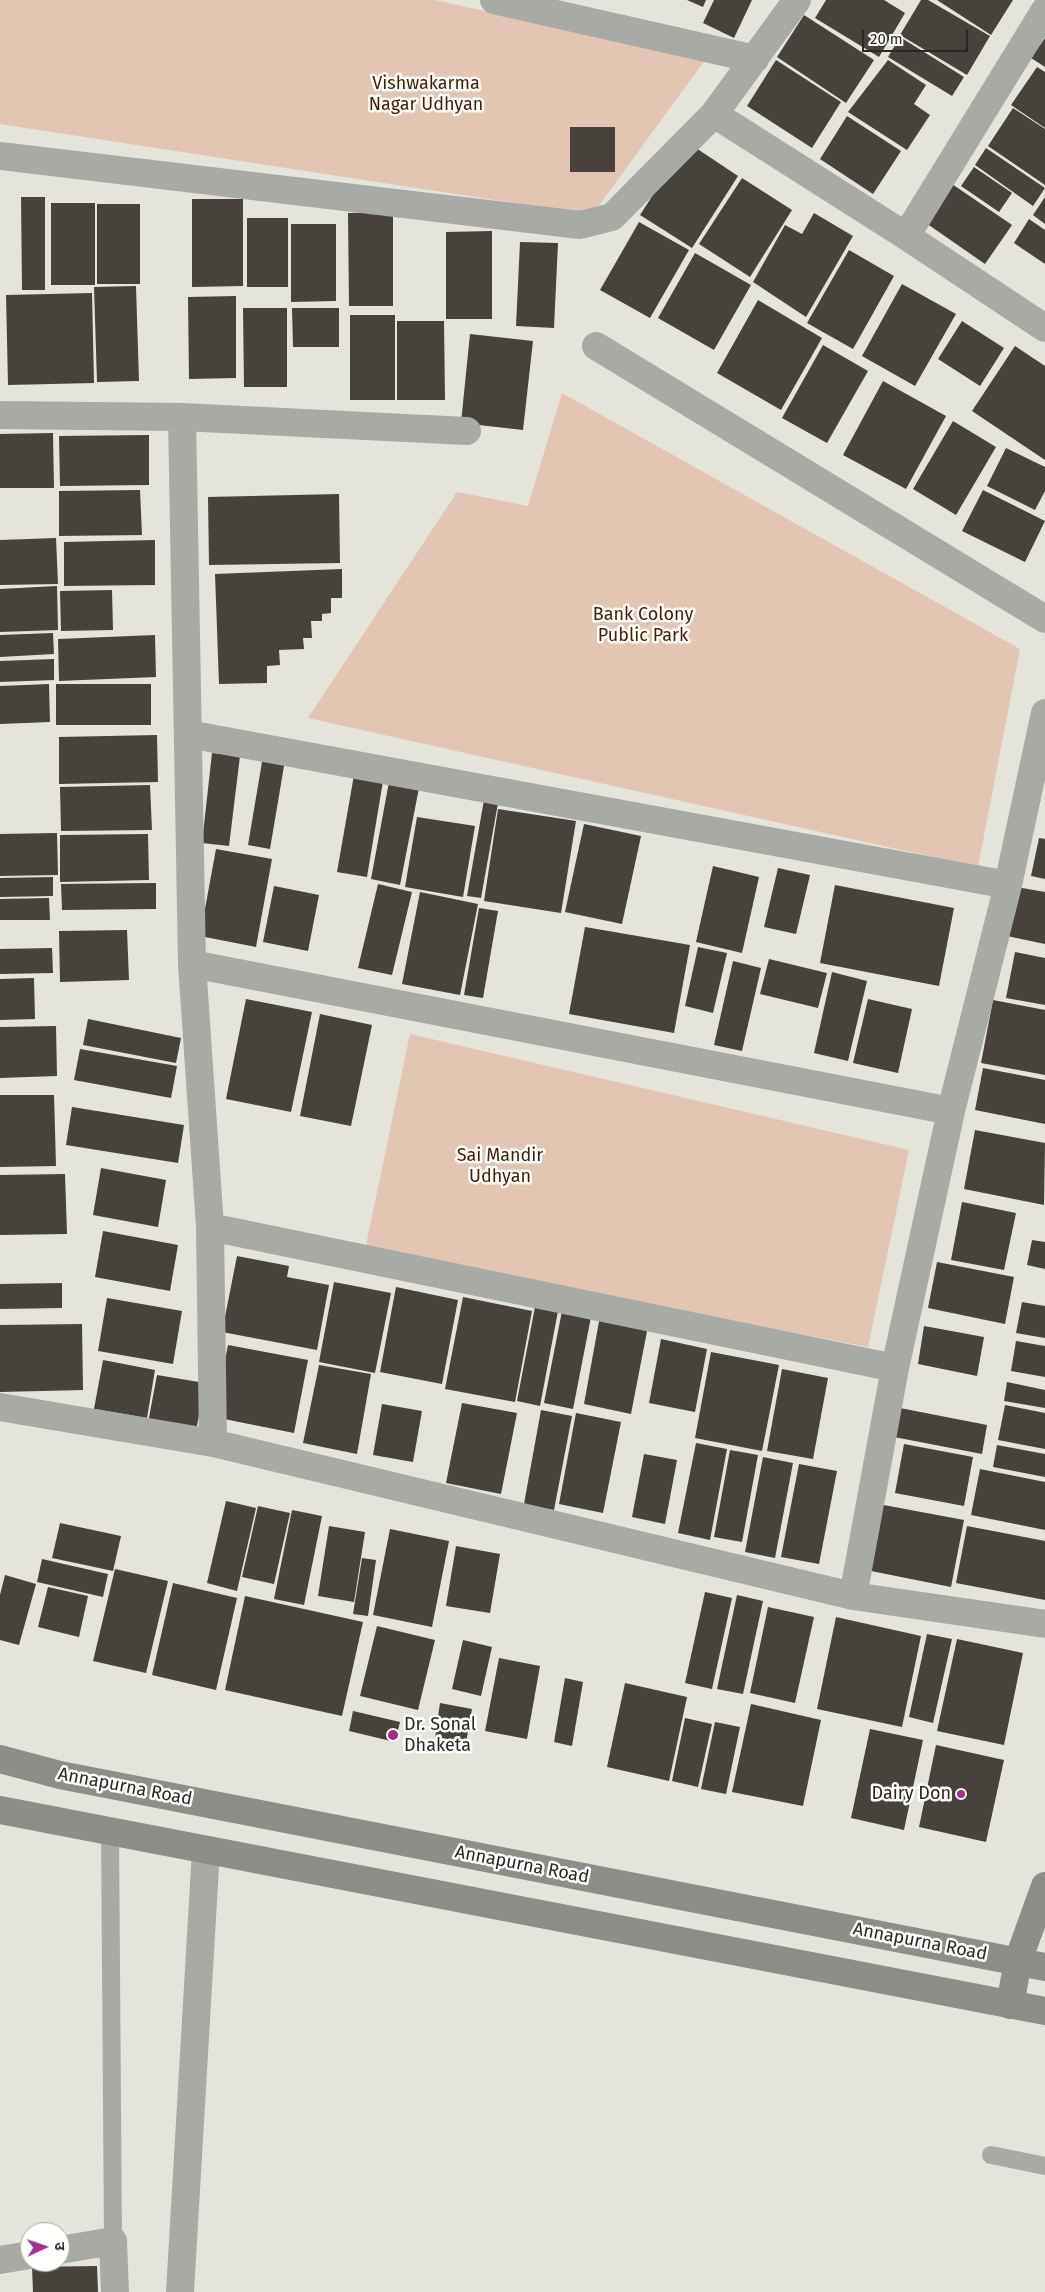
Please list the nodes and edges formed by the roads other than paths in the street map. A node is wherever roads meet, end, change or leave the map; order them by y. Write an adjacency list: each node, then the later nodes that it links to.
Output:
1 (494, 0): 4 (street)
2 (797, 0): 4 (street)
3 (1045, 10): 7 (street)
4 (755, 60): 5 (street)
5 (714, 114): 6 (street); 7 (street)
6 (0, 156)
7 (906, 236): 8 (street)
8 (1045, 328)
9 (596, 346): 13 (street)
10 (0, 415): 11 (street)
11 (182, 417): 12 (street); 15 (street)
12 (468, 432)
13 (1045, 619)
14 (1045, 713): 16 (street)
15 (188, 734): 16 (street); 17 (street)
16 (1008, 885): 18 (street)
17 (192, 964): 18 (street); 19 (street)
18 (950, 1111): 20 (street)
19 (210, 1227): 20 (street); 22 (street)
20 (895, 1368): 23 (street)
21 (0, 1407): 22 (street)
22 (213, 1443): 23 (street)
23 (853, 1596): 24 (street)
24 (1045, 1624)
25 (0, 1759): 30 (main road, Annapurna Road)
26 (0, 1810): 27 (main road)
27 (110, 1831): 28 (main road); 36 (lane)
28 (206, 1850): 32 (main road); 41 (street)
29 (1045, 1886): 30 (main road)
30 (1018, 1961): 31 (main road, Annapurna Road); 32 (main road)
31 (1045, 1967)
32 (1010, 2005): 33 (main road)
33 (1045, 2011)
34 (991, 2155): 35 (lane)
35 (1045, 2166)
36 (113, 2241): 37 (street); 40 (street)
37 (70, 2248)
38 (20, 2257): 39 (street)
39 (0, 2260)
40 (115, 2292)
41 (180, 2292)

